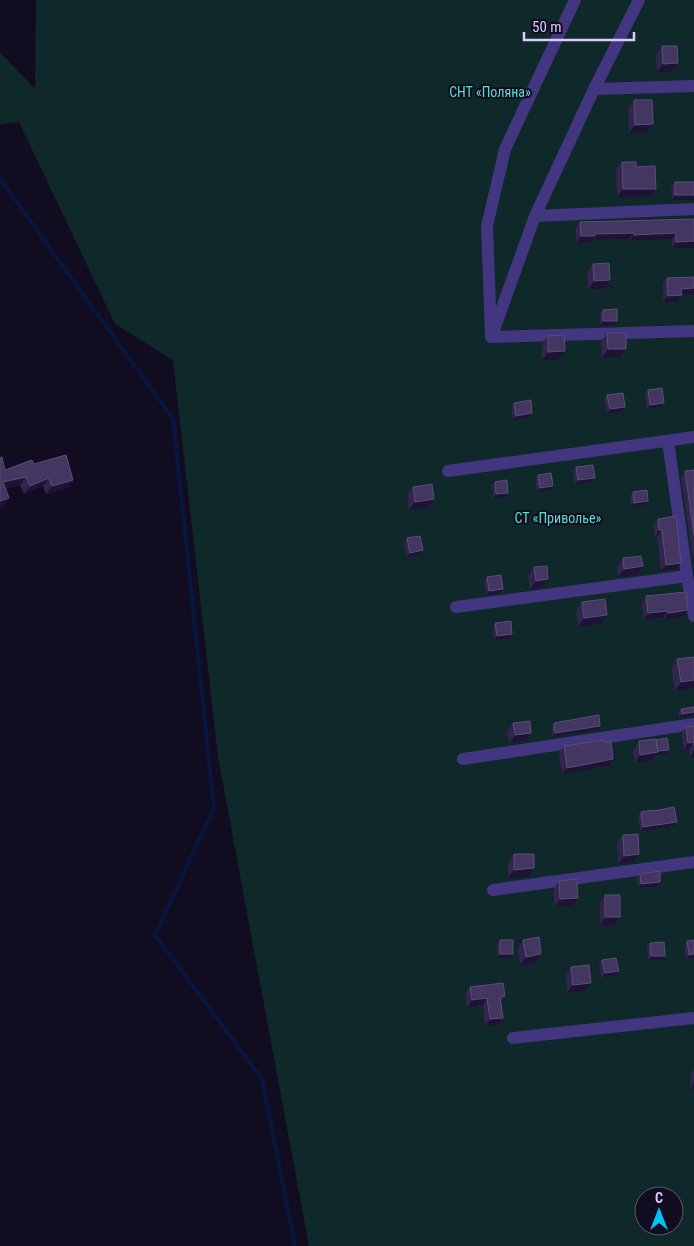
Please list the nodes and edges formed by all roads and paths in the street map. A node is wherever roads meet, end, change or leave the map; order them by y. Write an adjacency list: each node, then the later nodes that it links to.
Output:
1 (575, 0): 8 (street)
2 (638, 0): 4 (street)
3 (694, 86): 4 (street)
4 (594, 89): 6 (street)
5 (694, 209): 6 (street)
6 (535, 216): 8 (street)
7 (694, 331): 8 (street)
8 (491, 337)
9 (694, 437): 10 (street)
10 (668, 441): 11 (street); 12 (street)
11 (448, 471)
12 (688, 576): 13 (street); 14 (street)
13 (456, 607)
14 (694, 616)
15 (694, 724): 16 (street)
16 (463, 758)
17 (694, 862): 18 (street)
18 (493, 890)
19 (694, 1018): 20 (street)
20 (513, 1038)

